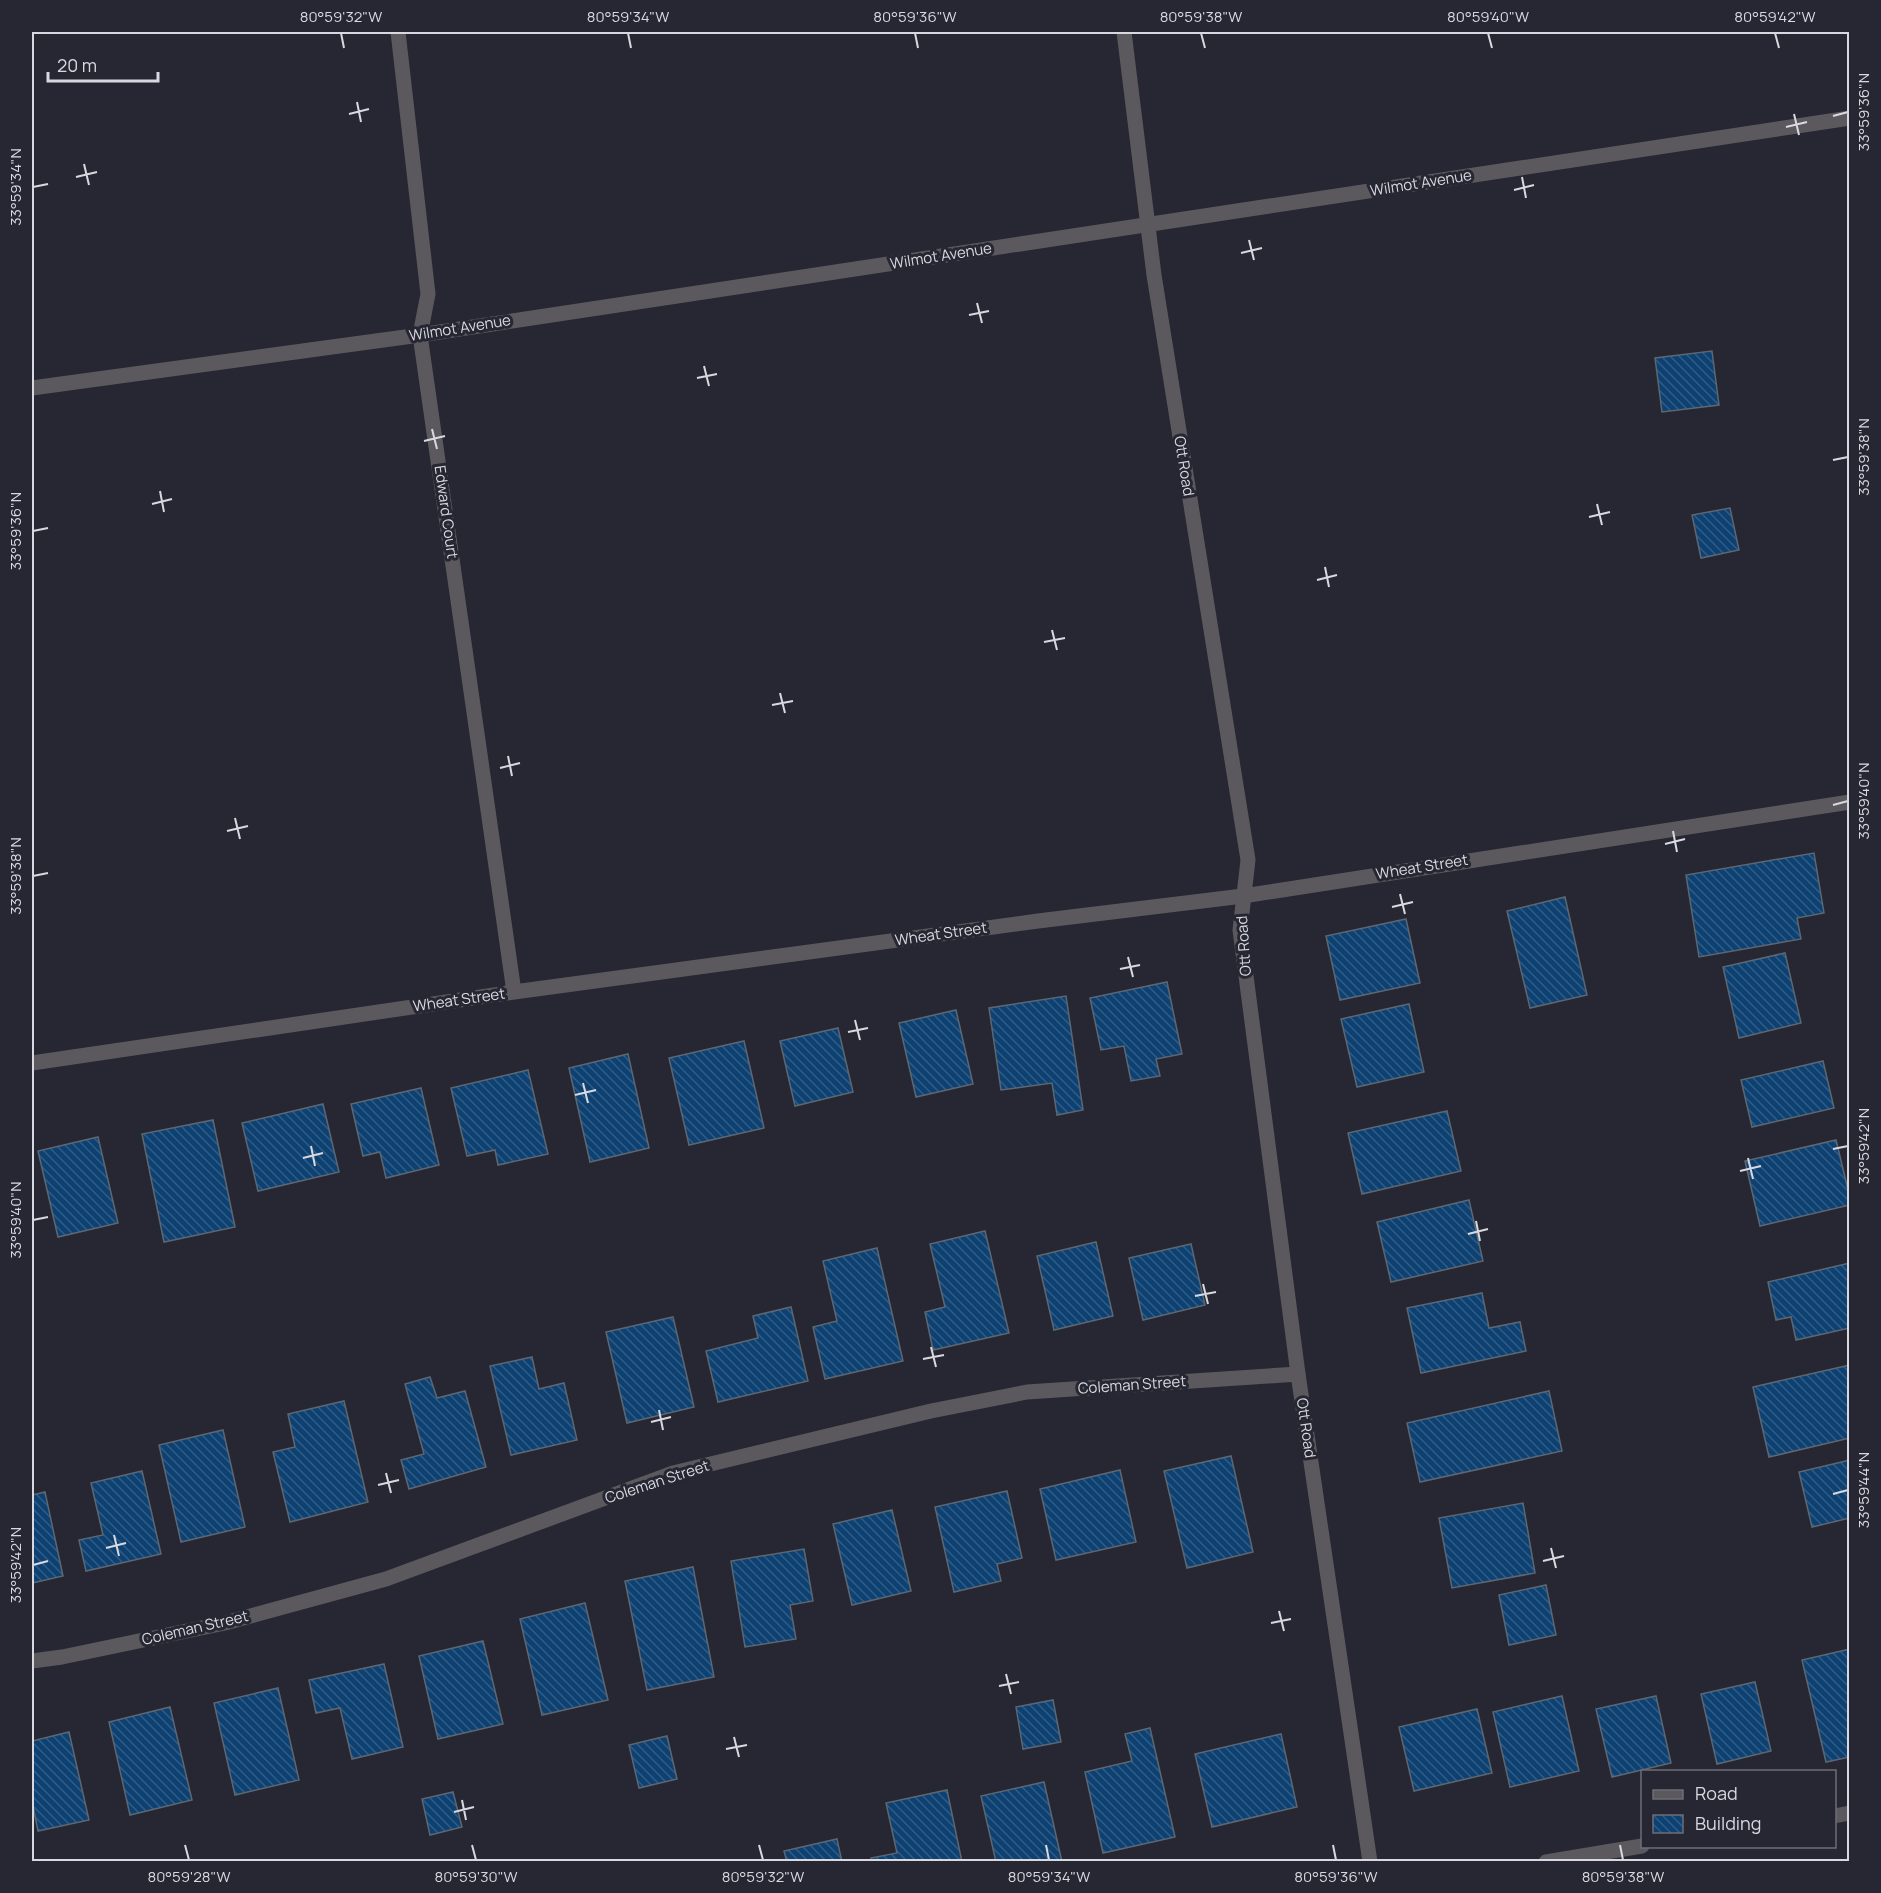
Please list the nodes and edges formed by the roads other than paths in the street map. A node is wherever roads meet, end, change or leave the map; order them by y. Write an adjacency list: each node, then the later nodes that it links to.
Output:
1 (398, 32): 5 (street, Edward Court)
2 (1124, 32): 4 (street, Ott Road)
3 (1850, 118): 4 (street, Wilmot Avenue)
4 (1147, 225): 5 (street, Wilmot Avenue); 8 (street, Ott Road)
5 (420, 335): 6 (street, Wilmot Avenue); 9 (street, Edward Court)
6 (32, 388)
7 (1850, 802): 8 (street, Wheat Street)
8 (1243, 896): 9 (street, Wheat Street); 11 (street, Ott Road)
9 (514, 992): 10 (street, Wheat Street)
10 (32, 1063)
11 (1298, 1374): 12 (street, Coleman Street); 14 (street, Ott Road)
12 (32, 1661)
13 (1641, 1846): 15 (street)
14 (1370, 1862)
15 (1545, 1862)

